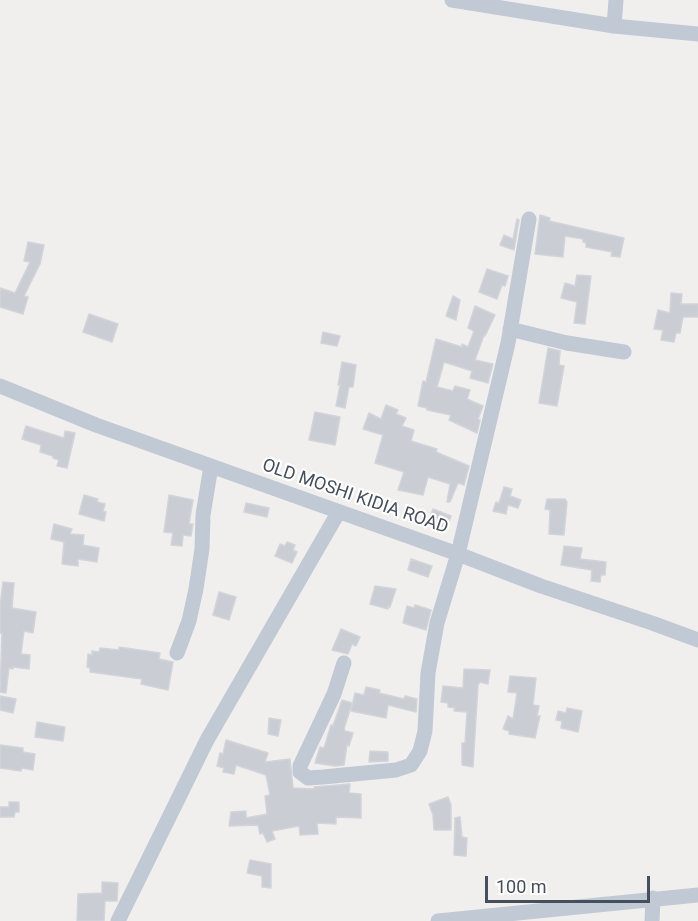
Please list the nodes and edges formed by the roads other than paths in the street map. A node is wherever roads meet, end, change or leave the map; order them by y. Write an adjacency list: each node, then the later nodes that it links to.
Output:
1 (452, 0): 3 (street)
2 (616, 0): 3 (street)
3 (614, 26): 4 (street)
4 (698, 34)
5 (529, 219): 6 (street)
6 (510, 328): 7 (street); 11 (street)
7 (624, 352)
8 (0, 386): 9 (street, OLD MOSHI KIDIA ROAD)
9 (211, 466): 10 (street, OLD MOSHI KIDIA ROAD); 13 (street)
10 (338, 513): 11 (street, OLD MOSHI KIDIA ROAD); 17 (street)
11 (458, 554): 12 (street, OLD MOSHI KIDIA ROAD); 14 (street)
12 (698, 640)
13 (177, 653)
14 (344, 663)
15 (698, 896): 16 (street)
16 (653, 898): 18 (street); 19 (street)
17 (118, 921)
18 (438, 921)
19 (652, 921)

